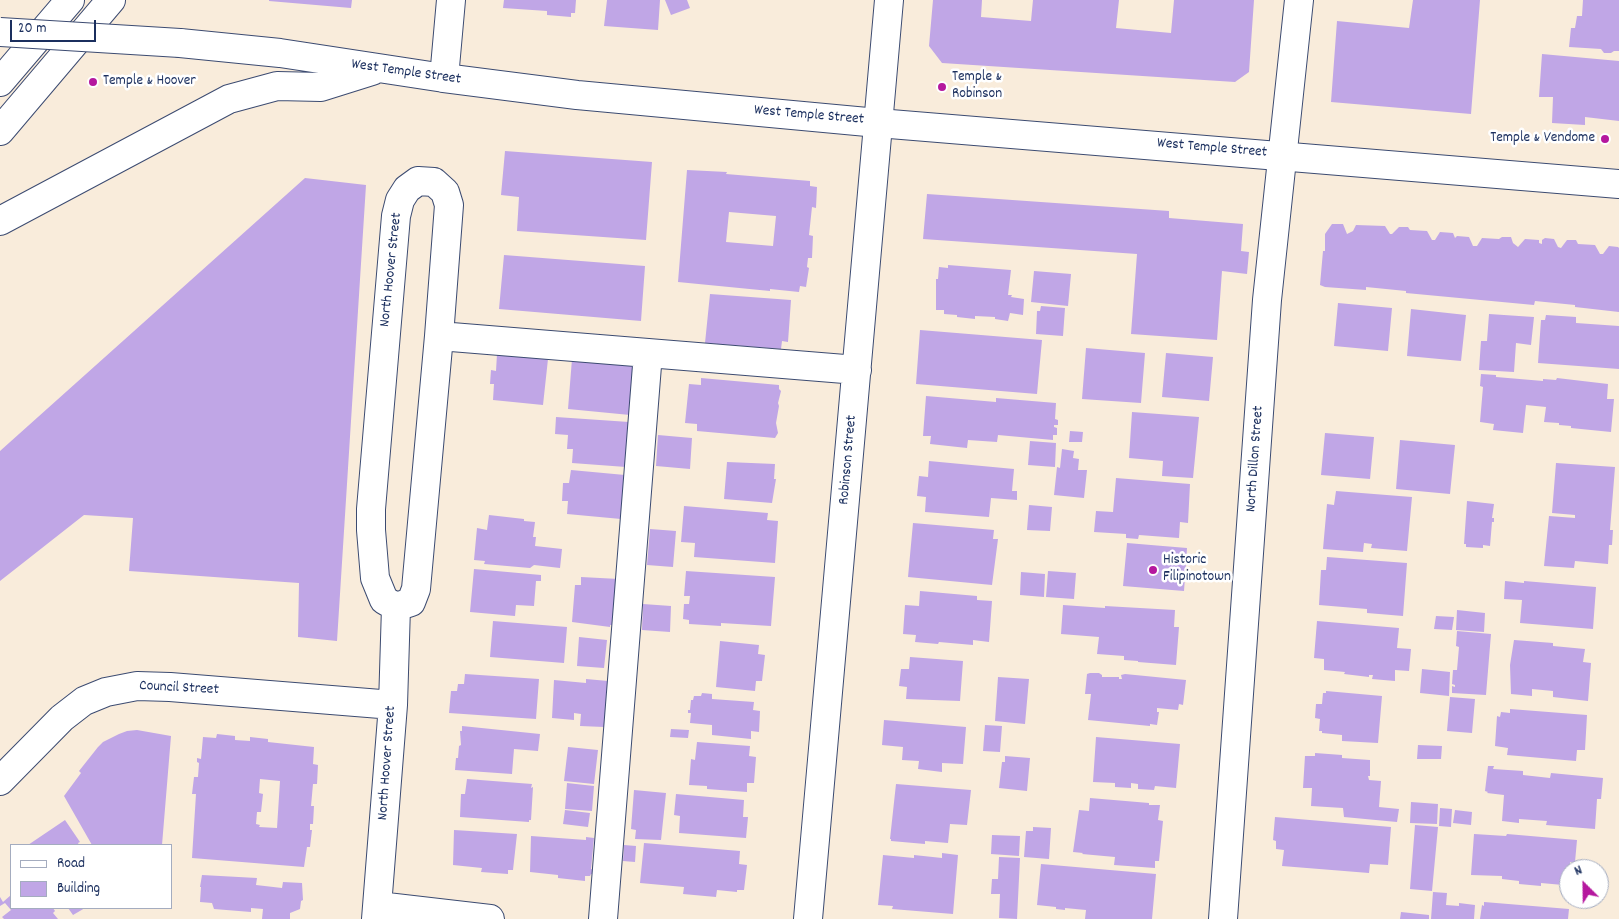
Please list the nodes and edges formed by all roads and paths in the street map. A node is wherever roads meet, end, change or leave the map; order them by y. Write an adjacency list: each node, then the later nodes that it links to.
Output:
1 (70, 0): 9 (street)
2 (111, 0): 11 (street)
3 (451, 0): 8 (street)
4 (889, 0): 10 (street, Robinson Street)
5 (1299, 0): 12 (street, North Dillon Street)
6 (0, 32): 7 (street, West Temple Street, bridge)
7 (378, 69): 8 (street, West Temple Street); 14 (street)
8 (444, 78): 10 (street, West Temple Street)
9 (0, 82)
10 (878, 123): 12 (street, West Temple Street); 17 (street, Robinson Street)
11 (0, 131)
12 (1283, 155): 13 (street, West Temple Street); 25 (street, North Dillon Street)
13 (1619, 184)
14 (0, 221)
15 (439, 336): 16 (street); 18 (street, North Hoover Street); 18 (street, North Hoover Street)
16 (648, 353): 17 (street); 23 (street)
17 (857, 370): 24 (street, Robinson Street)
18 (396, 607): 19 (street, North Hoover Street)
19 (392, 705): 20 (street, Council Street); 21 (street, North Hoover Street)
20 (0, 781)
21 (377, 913): 22 (street)
22 (490, 919)
23 (602, 919)
24 (808, 919)
25 (1223, 919)

